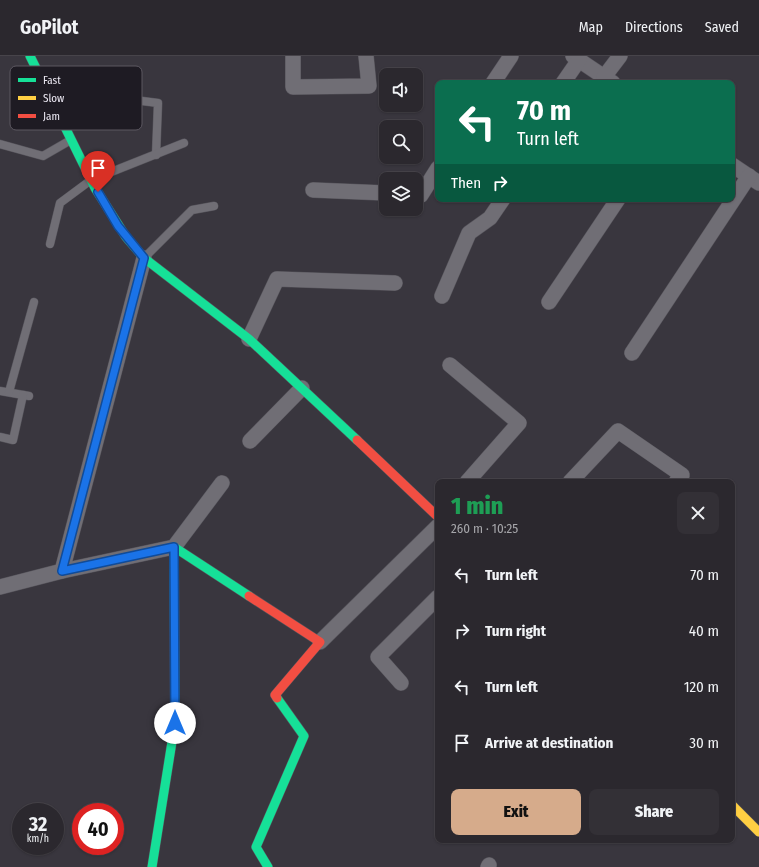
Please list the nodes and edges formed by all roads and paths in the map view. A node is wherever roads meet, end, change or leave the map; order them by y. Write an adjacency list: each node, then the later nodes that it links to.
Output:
1 (30, 56): 7 (street)
2 (293, 56): 3 (street)
3 (366, 56)
4 (511, 56): 8 (street)
5 (620, 56): 10 (street)
6 (576, 58): 9 (street); 10 (street)
7 (35, 66)
8 (495, 80)
9 (565, 80)
10 (608, 80)
11 (142, 101): 16 (lane)
12 (67, 130): 13 (street)
13 (72, 140): 15 (lane); 19 (street)
14 (184, 143): 16 (lane)
15 (0, 144)
16 (156, 155): 19 (lane)
17 (735, 166): 20 (street)
18 (435, 173): 22 (street)
19 (91, 180): 27 (lane); 28 (street)
20 (754, 180): 34 (street)
21 (313, 190): 23 (street)
22 (423, 192)
23 (379, 193)
24 (501, 202): 30 (street)
25 (616, 202): 32 (street)
26 (214, 206): 28 (lane)
27 (50, 244)
28 (144, 258): 33 (street); 48 (street)
29 (395, 283): 33 (street)
30 (442, 296)
31 (34, 302): 38 (lane)
32 (549, 302)
33 (249, 339): 36 (street)
34 (632, 353)
35 (450, 365): 41 (street)
36 (302, 388): 40 (street); 45 (street)
37 (0, 391): 38 (lane)
38 (9, 392): 39 (lane)
39 (0, 437)
40 (250, 441)
41 (470, 479)
42 (573, 479): 43 (street)
43 (679, 479)
44 (222, 483): 47 (street)
45 (435, 513)
46 (435, 529): 51 (street)
47 (174, 547): 48 (street); 51 (street); 55 (street)
48 (62, 571): 49 (street)
49 (0, 587)
50 (435, 600): 52 (street)
51 (320, 642): 56 (street)
52 (401, 683)
53 (735, 808): 54 (street)
54 (759, 832)
55 (152, 867)
56 (268, 867)

